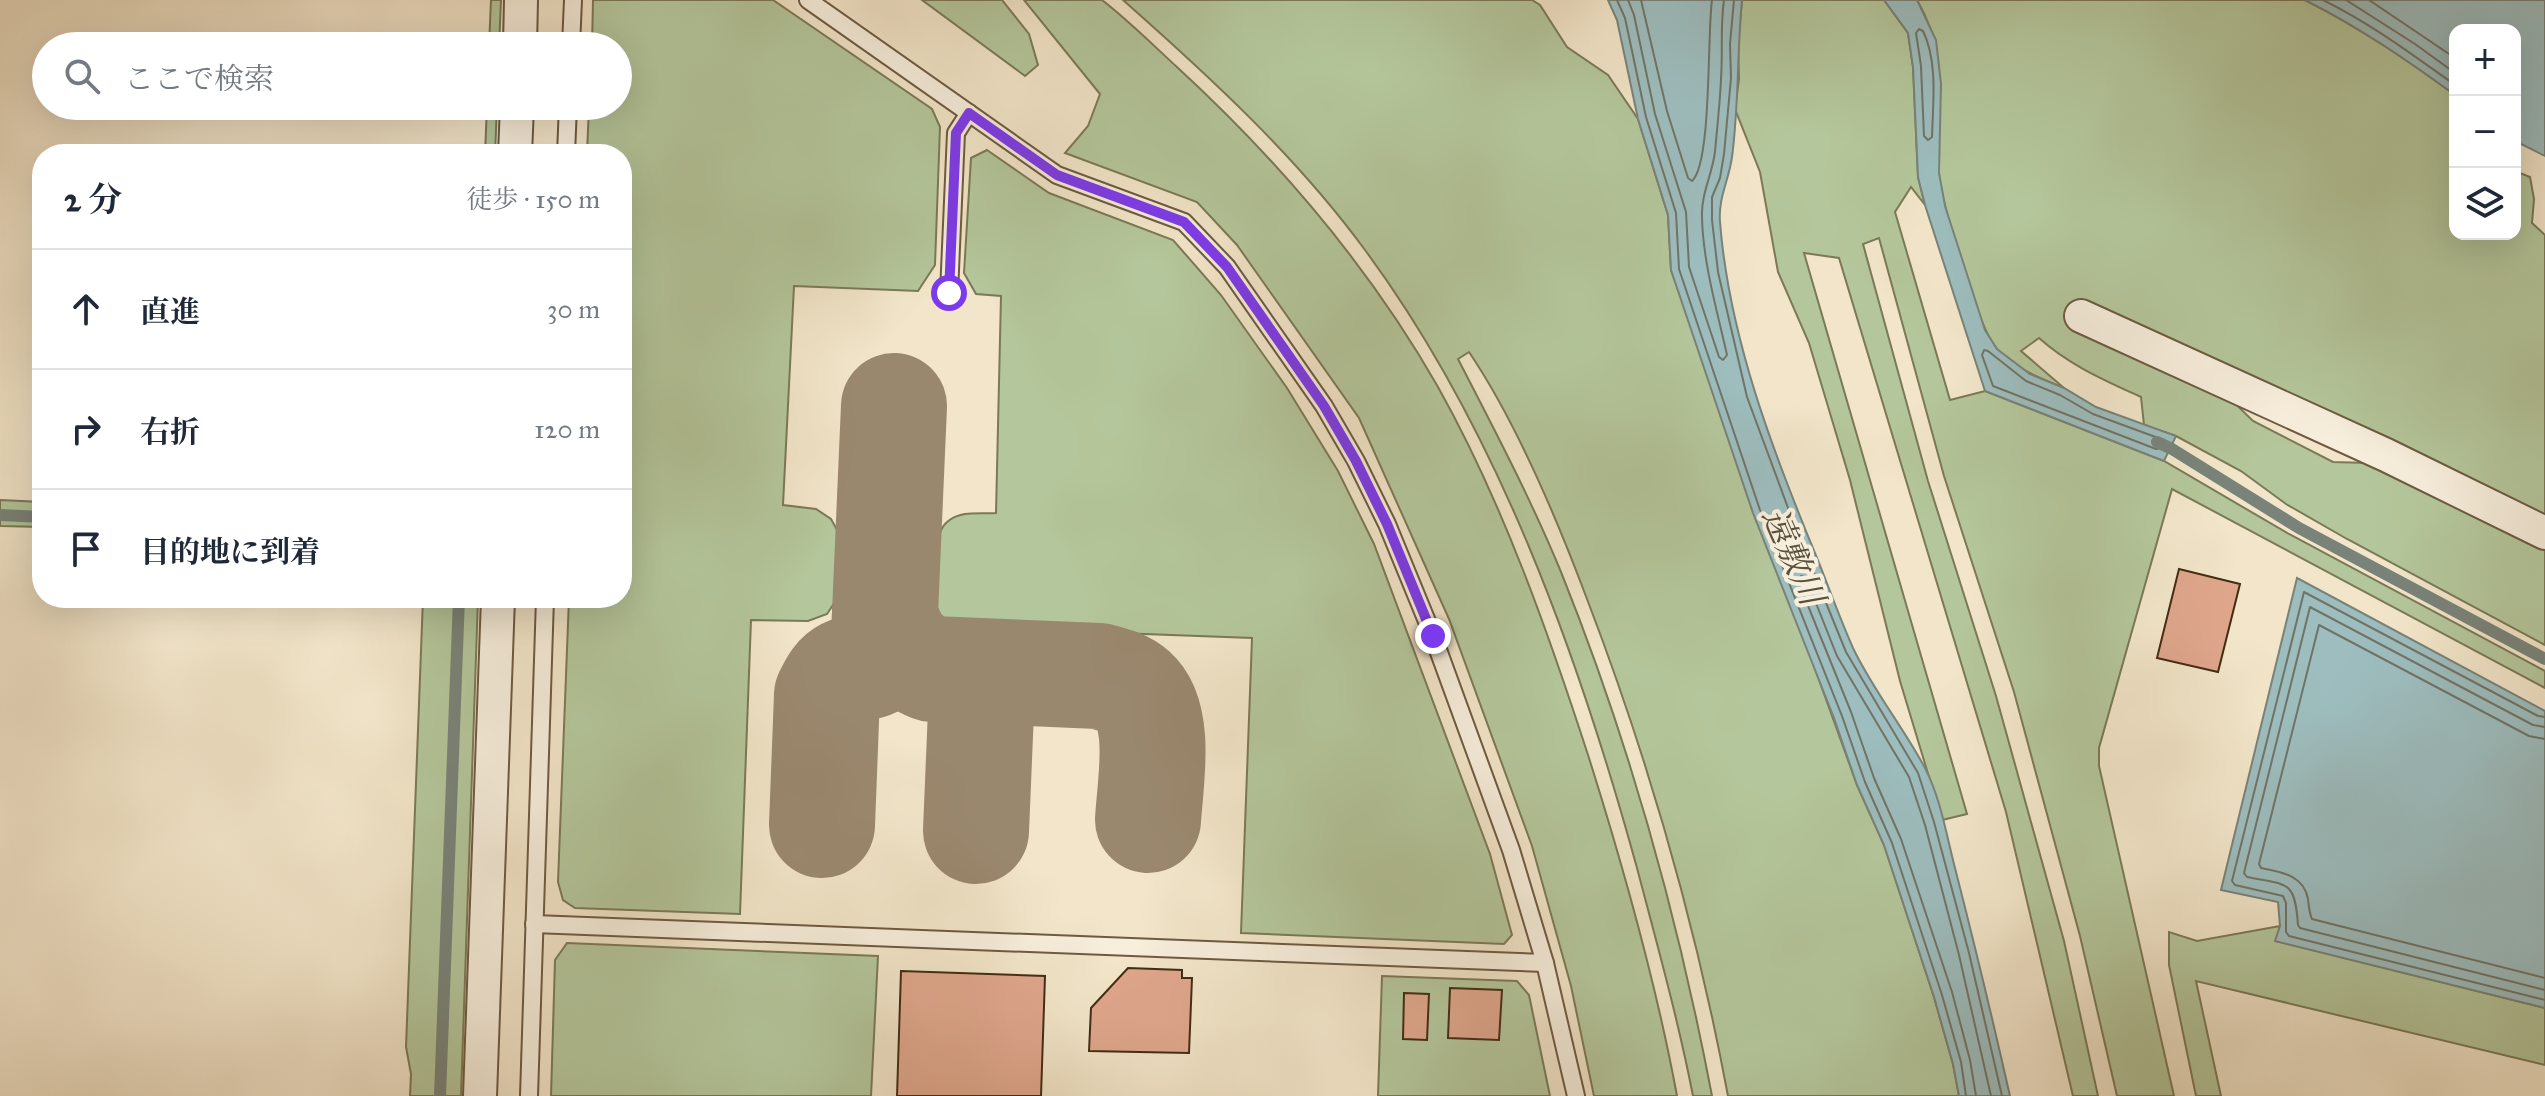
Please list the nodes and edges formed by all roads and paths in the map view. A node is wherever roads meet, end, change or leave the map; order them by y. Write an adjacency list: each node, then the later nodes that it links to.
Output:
1 (521, 0): 4 (street)
2 (573, 0): 5 (lane)
3 (808, 0): 6 (lane)
4 (520, 32)
5 (572, 32)
6 (969, 113): 11 (lane); 17 (lane)
7 (516, 120): 9 (street)
8 (567, 120): 10 (lane)
9 (515, 144)
10 (566, 144)
11 (949, 293)
12 (2081, 316): 13 (street)
13 (2545, 533)
14 (498, 608): 18 (street)
15 (545, 608): 16 (lane)
16 (534, 924): 17 (lane); 19 (lane)
17 (1545, 963): 20 (lane)
18 (480, 1096)
19 (529, 1096)
20 (1576, 1096)

